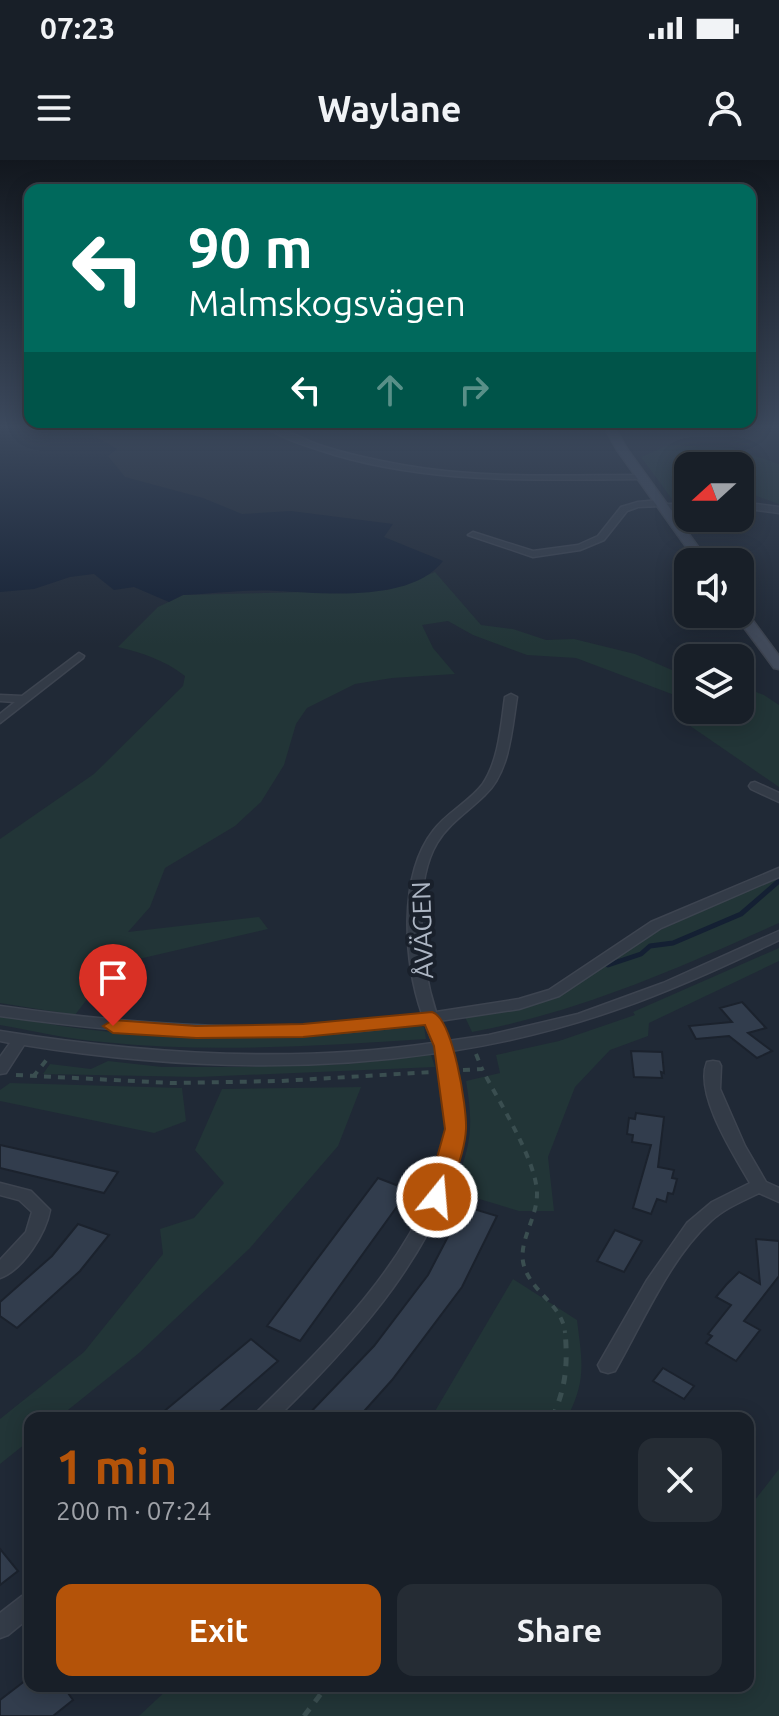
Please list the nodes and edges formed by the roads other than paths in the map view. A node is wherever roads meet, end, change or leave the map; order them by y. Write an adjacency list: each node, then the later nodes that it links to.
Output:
1 (659, 501): 2 (street)
2 (662, 505): 3 (street); 6 (street); 7 (street)
3 (674, 506)
4 (754, 507): 5 (street)
5 (779, 510)
6 (473, 535)
7 (693, 548)
8 (751, 628): 10 (street)
9 (79, 656): 13 (street)
10 (779, 665)
11 (511, 697): 20 (street, ÅVÄGEN)
12 (0, 698): 13 (street)
13 (25, 700): 14 (street)
14 (0, 720)
15 (755, 786): 16 (street)
16 (779, 798)
17 (779, 872): 20 (street)
18 (779, 935): 23 (street)
19 (0, 1011): 20 (street)
20 (432, 1018): 23 (street, ÅVÄGEN)
21 (0, 1036): 22 (street)
22 (20, 1040): 23 (street); 25 (street)
23 (444, 1046): 31 (street, ÅVÄGEN)
24 (713, 1066): 26 (street)
25 (6, 1072)
26 (760, 1186): 28 (street); 30 (street)
27 (0, 1189): 29 (street)
28 (779, 1196)
29 (0, 1271)
30 (608, 1365)
31 (270, 1412)
32 (24, 1608): 33 (street)
33 (0, 1627)

